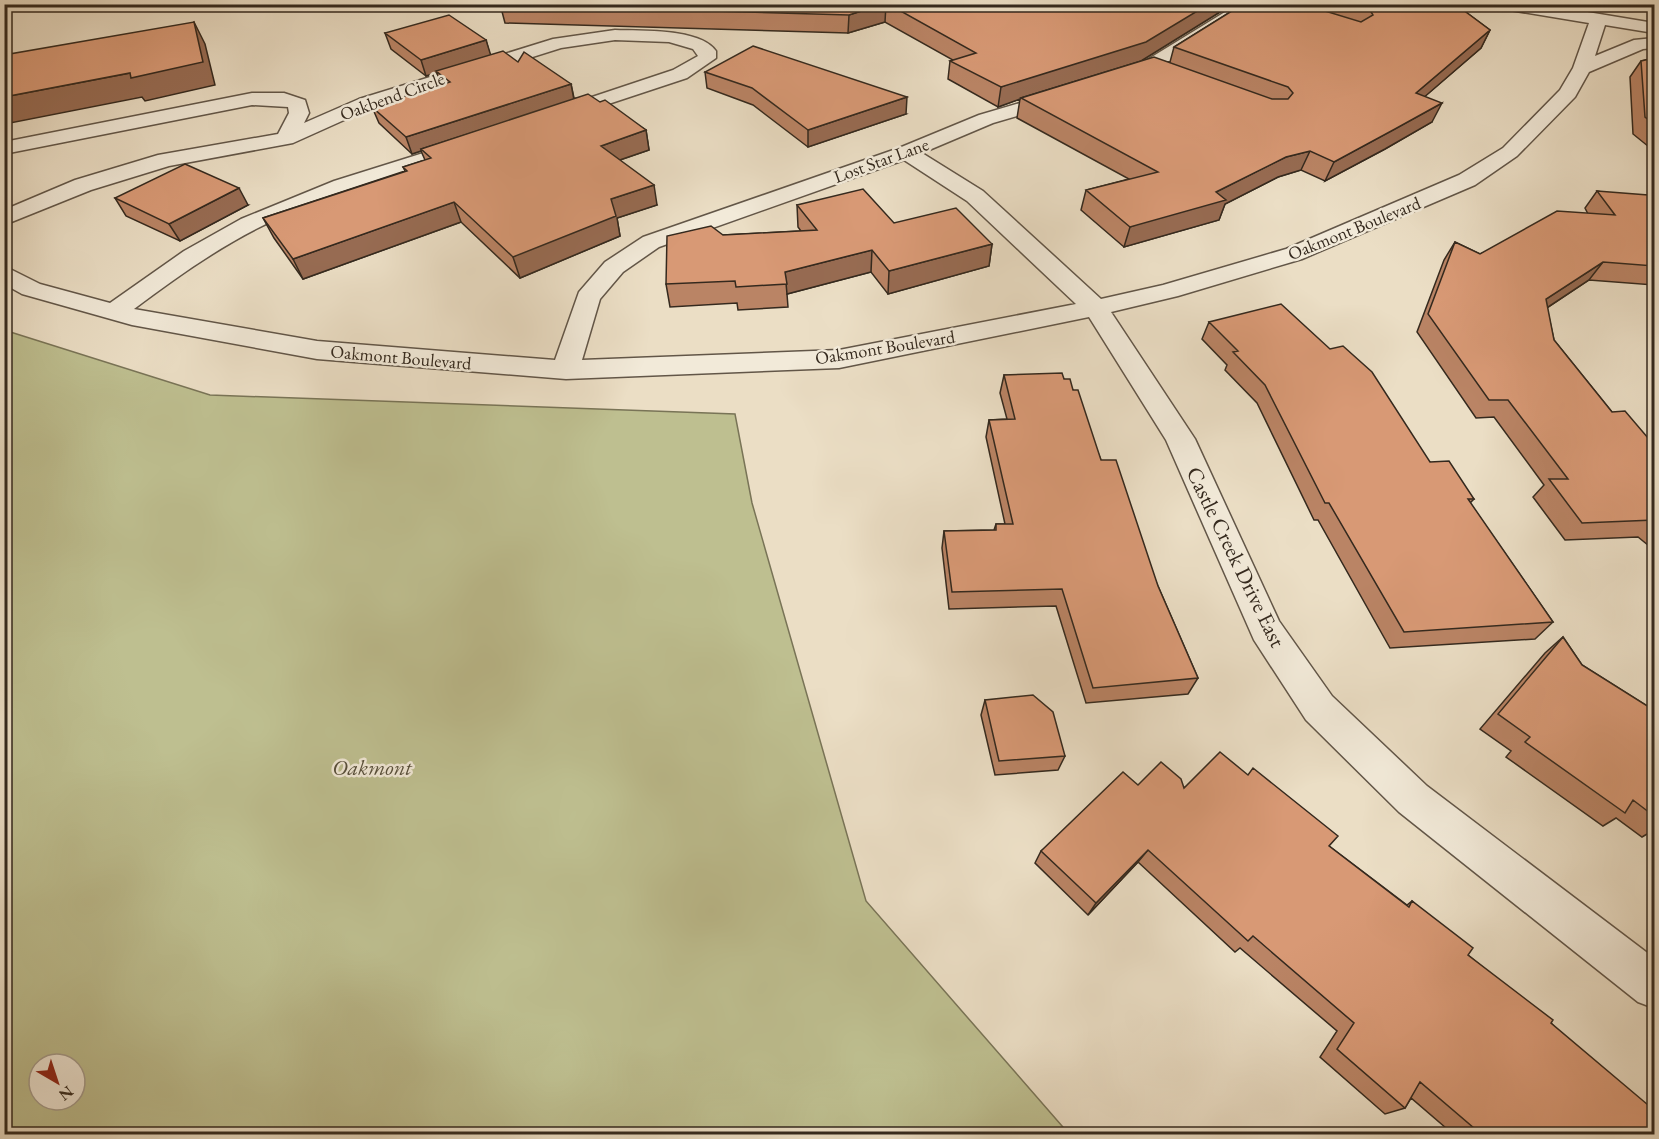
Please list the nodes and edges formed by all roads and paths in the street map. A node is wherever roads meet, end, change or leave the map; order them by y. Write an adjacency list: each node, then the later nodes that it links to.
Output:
1 (1504, 4): 3 (street)
2 (1260, 6): 6 (street, Lost Star Lane)
3 (1599, 21): 4 (street); 7 (street, Oakmont Boulevard)
4 (1654, 28)
5 (1654, 43): 7 (street)
6 (1149, 67): 8 (street); 13 (street, Lost Star Lane)
7 (1582, 68): 16 (street, Oakmont Boulevard)
8 (1170, 75)
9 (533, 123): 10 (street, Oakbend Circle)
10 (286, 139): 12 (street); 14 (street, Oakbend Circle)
11 (488, 139): 17 (street)
12 (4, 148)
13 (906, 152): 16 (street, Castle Creek Drive East); 18 (street, Lost Star Lane)
14 (4, 218)
15 (4, 273): 17 (street, Oakmont Boulevard)
16 (1096, 309): 18 (street, Oakmont Boulevard); 19 (street, Castle Creek Drive East)
17 (114, 312): 18 (street, Oakmont Boulevard)
18 (566, 370)
19 (1654, 986)

